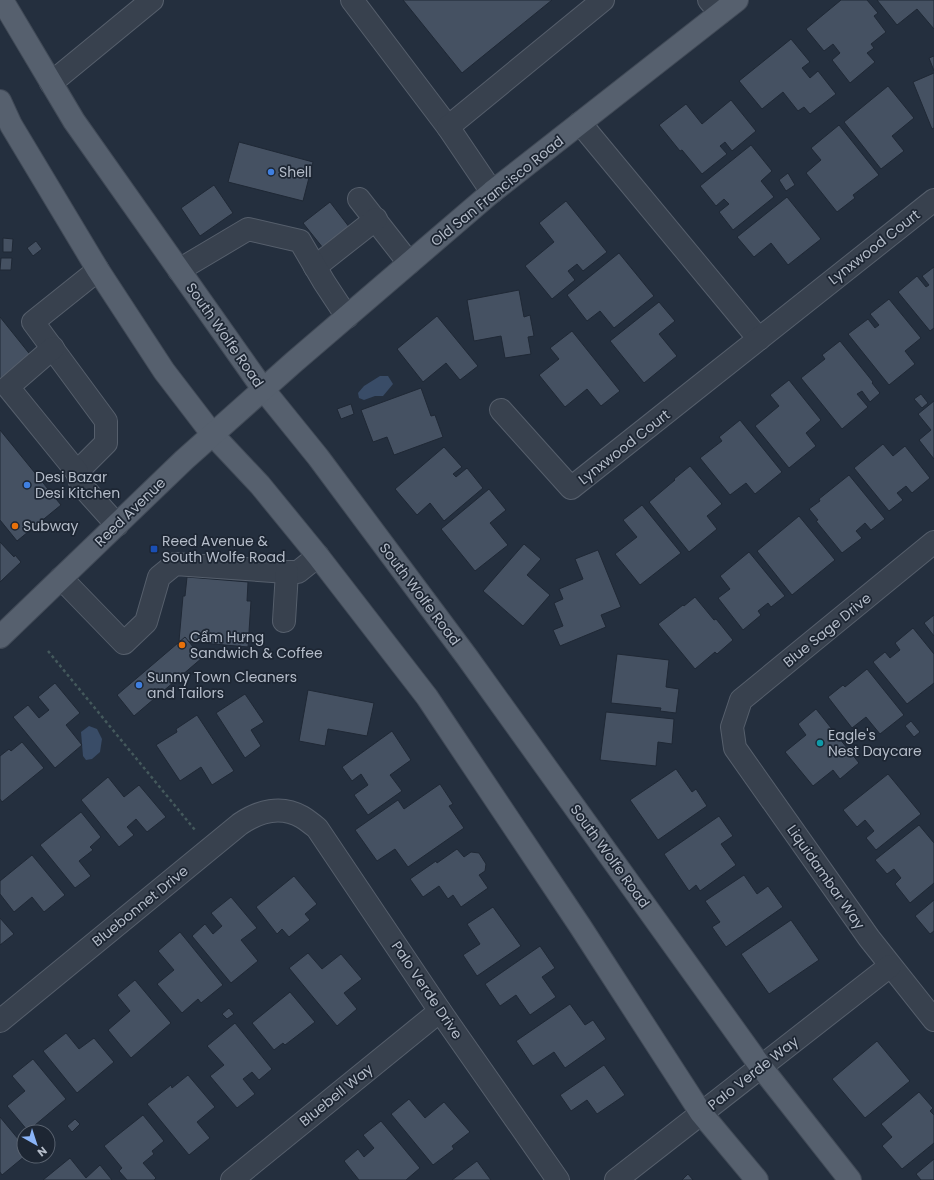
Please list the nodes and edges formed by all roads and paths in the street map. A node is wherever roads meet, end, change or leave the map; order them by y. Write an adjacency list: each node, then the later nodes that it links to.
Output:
1 (2, 0): 7 (main road, South Wolfe Road)
2 (152, 0): 7 (street)
3 (352, 0): 10 (street)
4 (602, 0): 10 (street)
5 (737, 0): 6 (main road, Old San Francisco Road)
6 (714, 7): 9 (main road, Old San Francisco Road)
7 (51, 83): 18 (main road, South Wolfe Road)
8 (0, 101): 17 (main road)
9 (580, 123): 11 (main road, Old San Francisco Road); 20 (street)
10 (448, 127): 11 (street)
11 (492, 192): 15 (main road, Old San Francisco Road)
12 (359, 199): 14 (street)
13 (934, 200): 20 (street, Lynxwood Court)
14 (376, 220): 15 (street); 16 (street)
15 (409, 264): 19 (main road, Old San Francisco Road)
16 (315, 267): 18 (street); 19 (street)
17 (98, 270): 21 (street); 24 (main road)
18 (179, 270): 22 (main road, South Wolfe Road)
19 (347, 317): 22 (main road, Old San Francisco Road)
20 (759, 339): 23 (street, Lynxwood Court)
21 (53, 348): 25 (street); 25 (street)
22 (263, 389): 24 (main road, Reed Avenue); 41 (main road, South Wolfe Road)
23 (501, 410)
24 (213, 435): 26 (main road, Reed Avenue); 28 (main road)
25 (78, 472): 26 (street)
26 (116, 525): 30 (main road, Reed Avenue)
27 (934, 542): 34 (street, Blue Sage Drive)
28 (318, 556): 29 (street); 42 (main road)
29 (287, 572): 30 (street); 31 (street)
30 (61, 578): 32 (main road, Reed Avenue)
31 (284, 621)
32 (0, 637)
33 (48, 651): 36 (path)
34 (732, 727): 37 (street, Liquidambar Way)
35 (288, 811): 38 (street, Palo Verde Drive); 39 (street, Bluebonnet Drive)
36 (195, 830)
37 (890, 966): 40 (street, Liquidambar Way); 41 (street, Palo Verde Way)
38 (440, 1011): 43 (street, Bluebell Way); 44 (street, Palo Verde Drive)
39 (0, 1020)
40 (934, 1020)
41 (761, 1067): 42 (street, Palo Verde Way); 47 (main road, South Wolfe Road)
42 (701, 1113): 45 (street, Palo Verde Way); 46 (main road)
43 (232, 1180)
44 (558, 1180)
45 (616, 1180)
46 (757, 1180)
47 (850, 1180)

